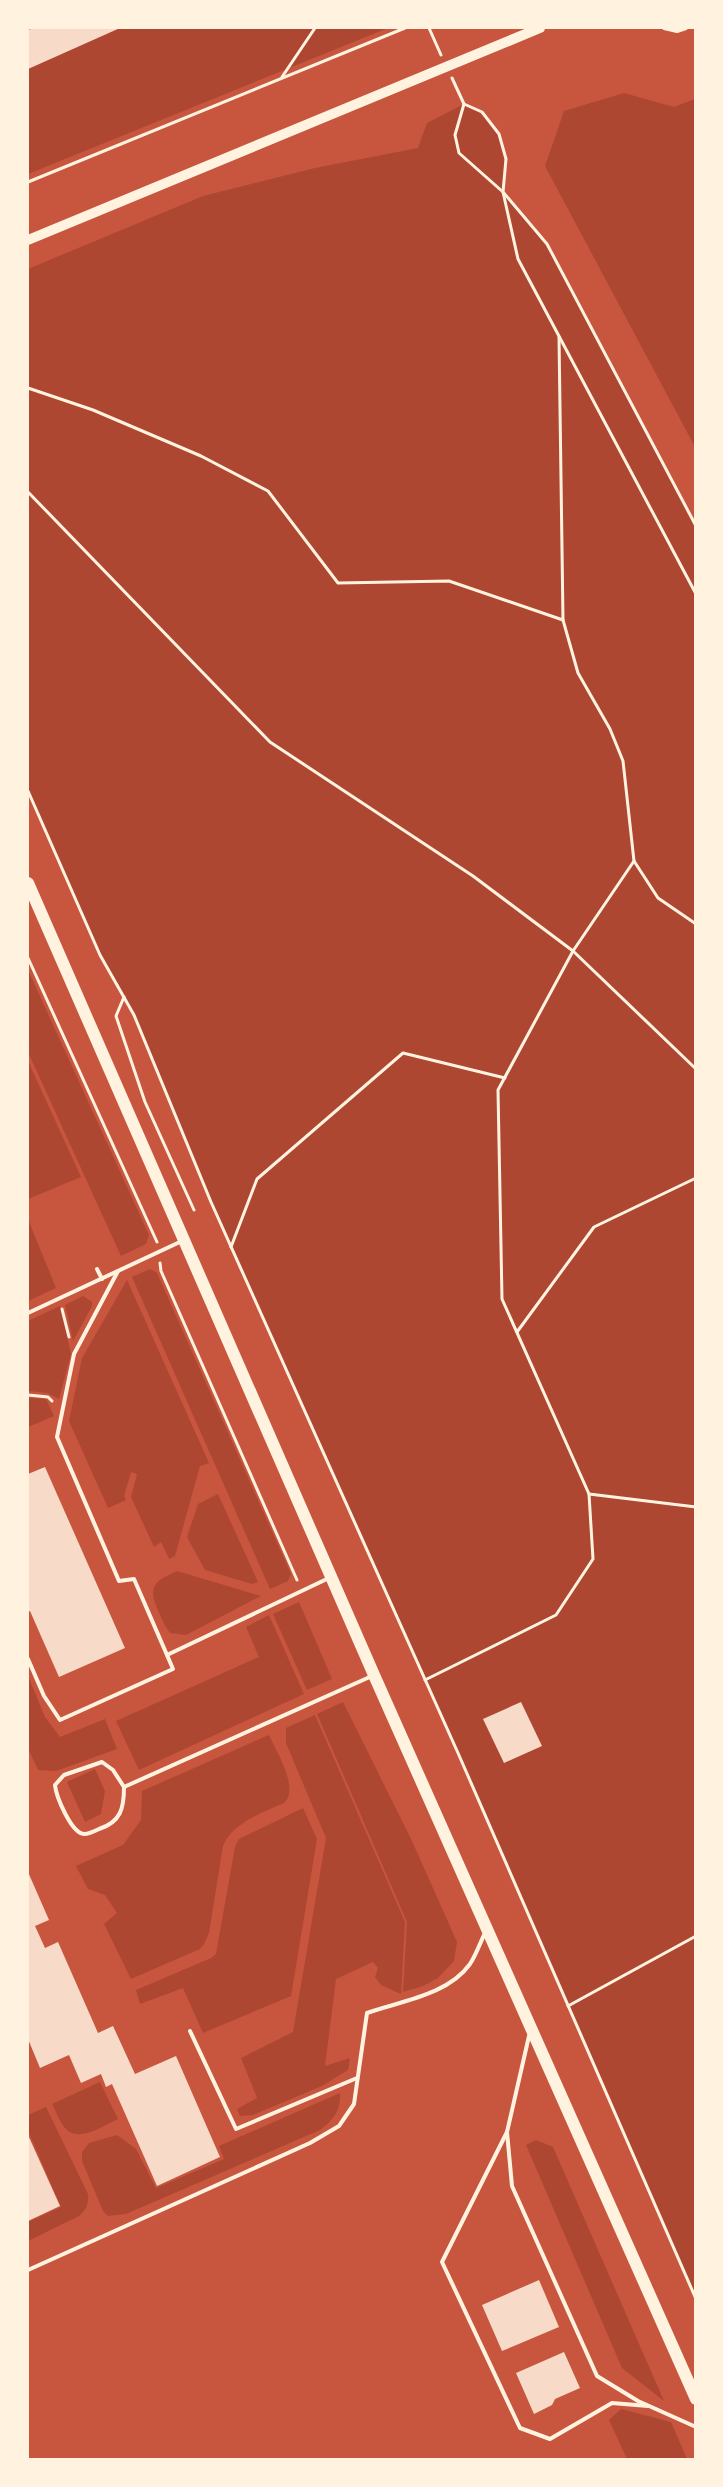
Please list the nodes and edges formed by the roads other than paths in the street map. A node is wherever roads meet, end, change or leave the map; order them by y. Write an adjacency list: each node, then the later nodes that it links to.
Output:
1 (540, 28): 4 (main road)
2 (664, 28): 3 (lane)
3 (686, 28)
4 (28, 240)
5 (28, 883): 6 (main road)
6 (184, 1240): 8 (lane); 11 (main road)
7 (97, 1269): 9 (lane)
8 (118, 1271): 9 (lane); 12 (lane)
9 (102, 1279): 10 (lane)
10 (28, 1313)
11 (331, 1577): 12 (lane); 14 (main road)
12 (167, 1655): 13 (lane)
13 (28, 1659)
14 (374, 1675): 15 (lane); 16 (main road)
15 (124, 1787): 15 (lane)
16 (487, 1928): 17 (main road); 19 (lane)
17 (531, 2028): 20 (lane); 22 (main road)
18 (190, 2031): 19 (lane)
19 (357, 2078): 21 (lane)
20 (507, 2132): 23 (lane); 23 (lane)
21 (28, 2270)
22 (696, 2399)
23 (650, 2406): 24 (lane)
24 (696, 2427)

